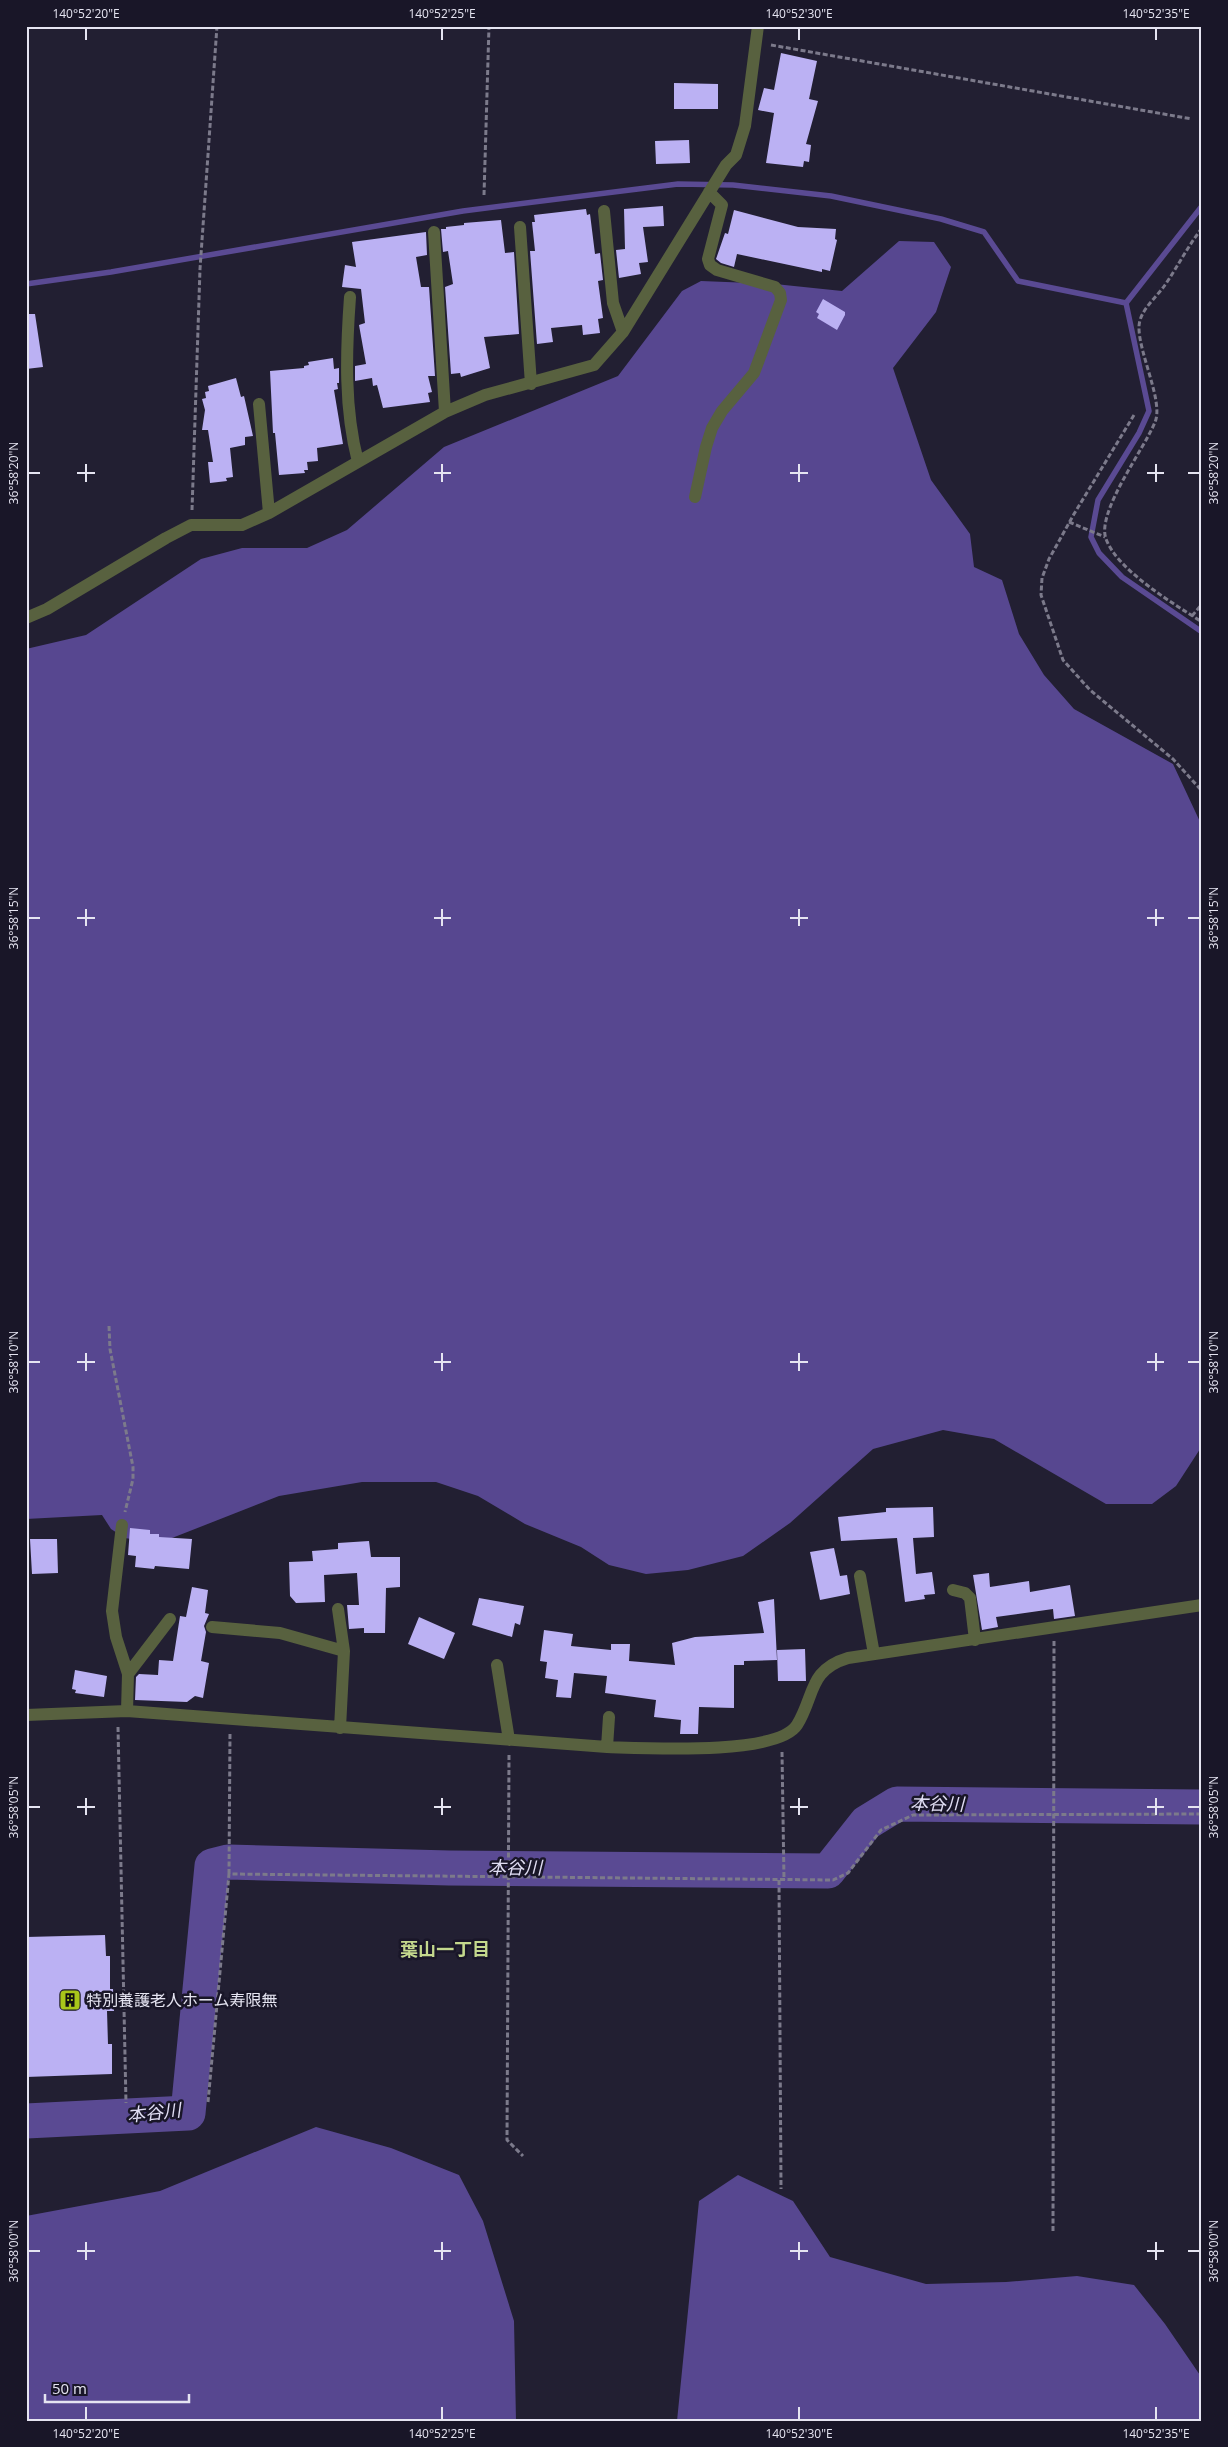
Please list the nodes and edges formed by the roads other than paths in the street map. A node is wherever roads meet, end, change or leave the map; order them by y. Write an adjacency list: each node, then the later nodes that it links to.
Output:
1 (758, 26): 2 (street)
2 (709, 192): 7 (street); 12 (street)
3 (604, 210): 7 (street)
4 (520, 226): 8 (street)
5 (434, 232): 10 (street)
6 (350, 297): 11 (street)
7 (623, 332): 8 (street)
8 (532, 384): 10 (street)
9 (259, 404): 13 (street)
10 (445, 412): 11 (street)
11 (358, 462): 13 (street)
12 (695, 497)
13 (269, 513): 14 (street)
14 (26, 618)
15 (122, 1525): 26 (street)
16 (860, 1576): 24 (street)
17 (953, 1590): 22 (street)
18 (1202, 1605): 22 (street)
19 (338, 1609): 23 (street)
20 (170, 1619): 26 (street)
21 (212, 1627): 23 (street)
22 (976, 1640): 24 (street)
23 (344, 1651): 30 (street)
24 (874, 1654): 32 (street)
25 (497, 1665): 31 (street)
26 (128, 1674): 27 (street)
27 (123, 1711): 28 (street); 30 (street)
28 (26, 1716)
29 (608, 1717): 32 (street)
30 (340, 1728): 31 (street)
31 (509, 1740): 32 (street)
32 (607, 1747)

